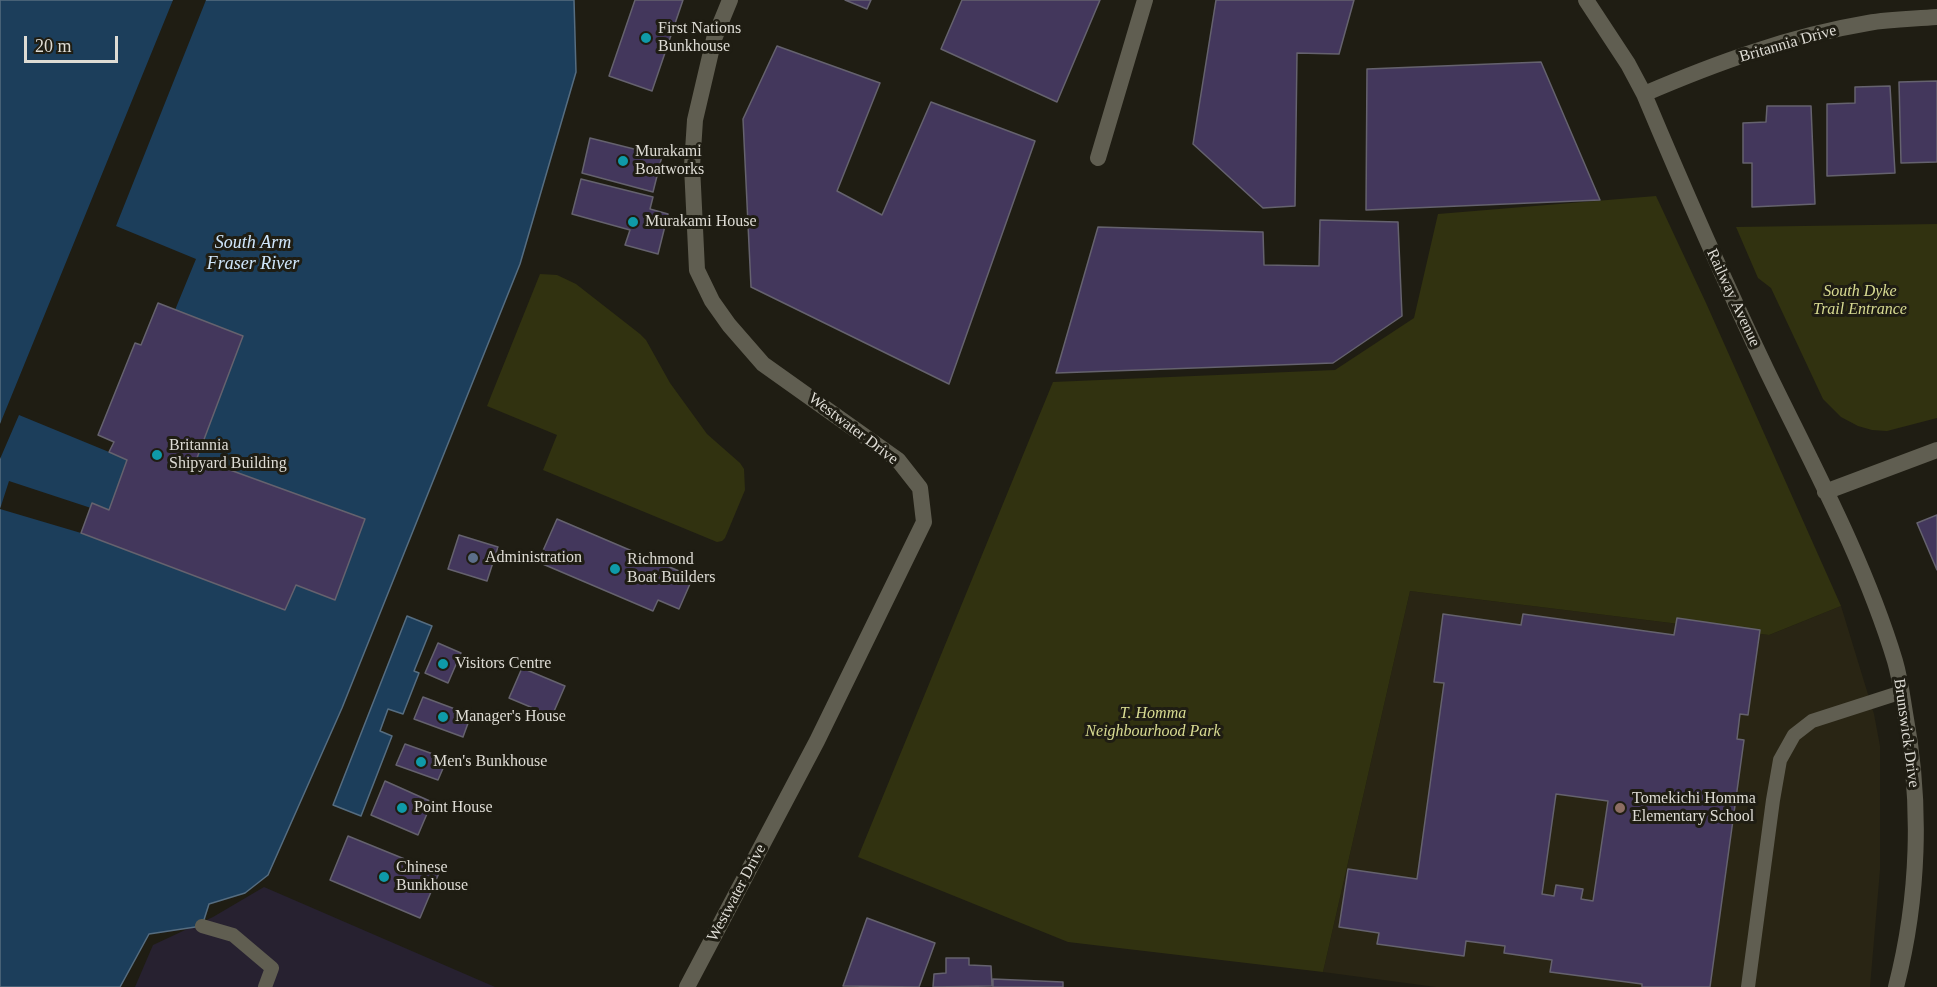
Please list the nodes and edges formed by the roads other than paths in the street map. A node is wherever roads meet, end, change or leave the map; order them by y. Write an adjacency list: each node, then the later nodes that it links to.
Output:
1 (730, 0): 12 (street, Westwater Drive)
2 (1146, 0): 6 (street)
3 (1586, 0): 5 (street, Railway Avenue)
4 (1937, 17): 5 (street, Britannia Drive)
5 (1644, 94): 8 (street, Railway Avenue)
6 (1098, 158)
7 (1937, 450): 8 (street)
8 (1825, 492): 9 (street, Brunswick Drive)
9 (1902, 692): 13 (lane); 14 (street, Brunswick Drive)
10 (202, 926): 11 (lane)
11 (265, 987)
12 (687, 987)
13 (1748, 987)
14 (1896, 987)

